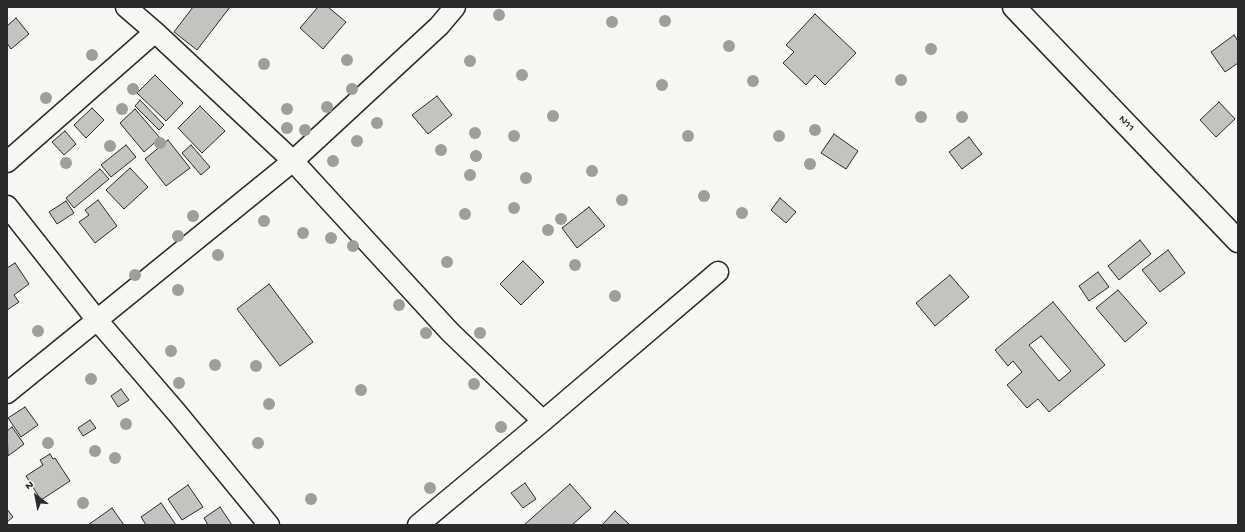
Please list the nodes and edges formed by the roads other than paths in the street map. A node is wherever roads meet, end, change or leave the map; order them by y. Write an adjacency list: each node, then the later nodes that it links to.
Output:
1 (126, 7): 4 (street)
2 (455, 7): 5 (street)
3 (1014, 7): 8 (main road, N11)
4 (155, 32): 5 (street); 6 (street)
5 (293, 160): 10 (street); 12 (street)
6 (7, 162)
7 (7, 206): 10 (street)
8 (1238, 241)
9 (718, 272): 12 (street)
10 (97, 320): 11 (street); 13 (street)
11 (7, 393)
12 (543, 421): 14 (street)
13 (269, 525)
14 (418, 525)

